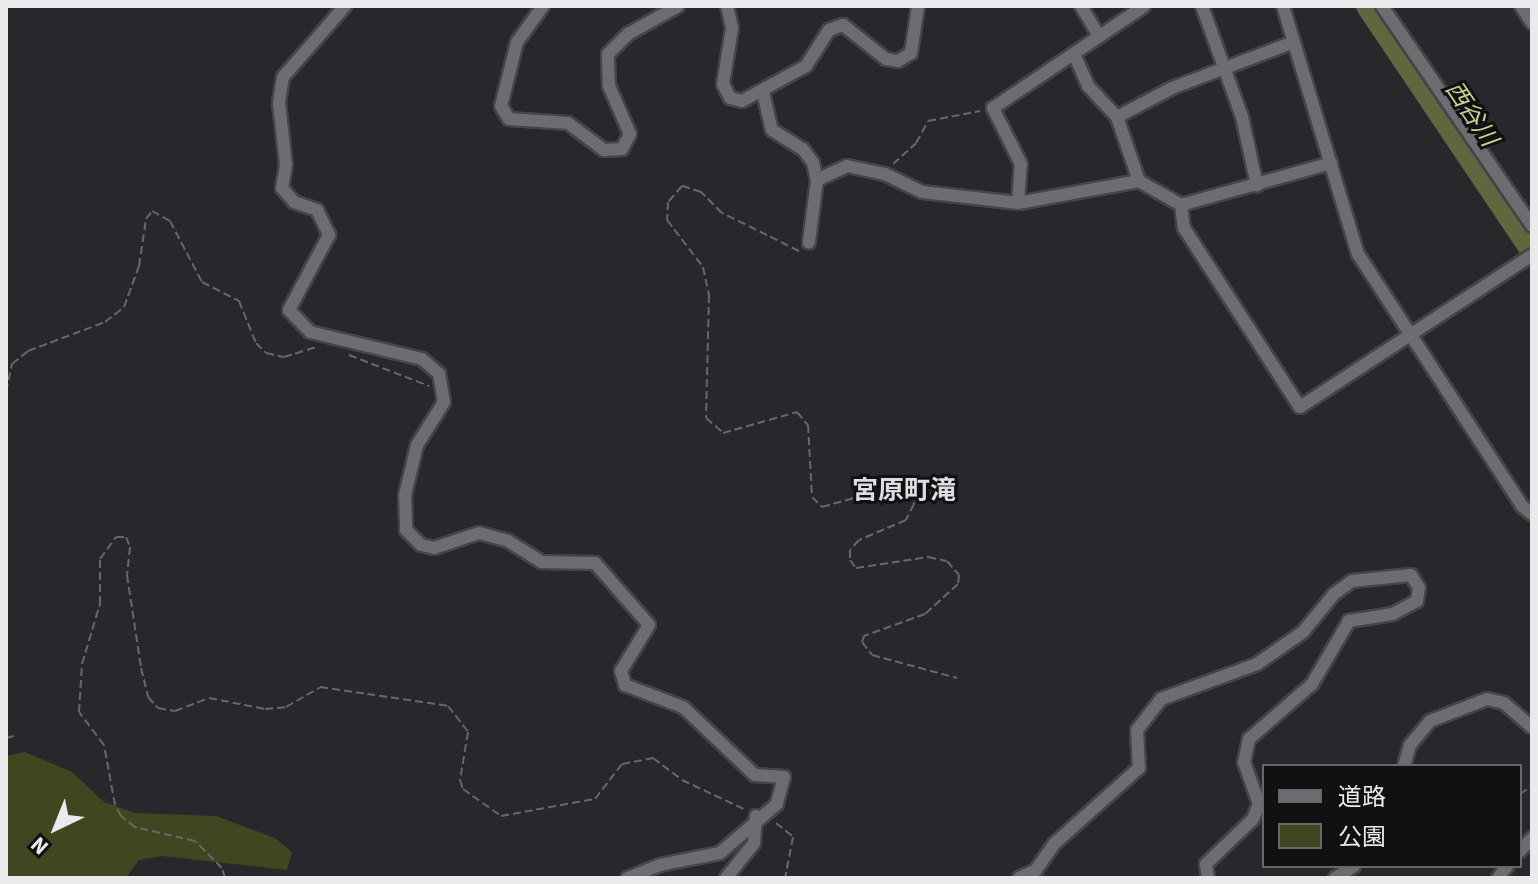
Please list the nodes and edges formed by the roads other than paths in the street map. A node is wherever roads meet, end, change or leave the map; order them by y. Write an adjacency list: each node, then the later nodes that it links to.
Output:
1 (345, 6): 32 (street)
2 (543, 6): 3 (street)
3 (678, 6)
4 (727, 6): 17 (street)
5 (918, 6): 17 (street)
6 (1081, 6): 13 (street)
7 (1144, 6): 13 (street)
8 (1202, 6): 16 (street)
9 (1283, 6): 14 (street)
10 (1382, 6): 25 (street)
11 (1521, 6): 12 (street)
12 (1532, 23)
13 (1099, 36): 15 (street)
14 (1294, 42): 16 (street); 19 (street)
15 (1074, 54): 18 (street); 23 (street)
16 (1227, 70): 18 (street); 22 (street)
17 (763, 92): 20 (street)
18 (1117, 117): 21 (street)
19 (1331, 163): 22 (street); 28 (street)
20 (817, 180): 23 (street); 26 (street)
21 (1139, 181): 23 (street); 24 (street)
22 (1257, 185): 24 (street)
23 (1018, 203)
24 (1181, 205): 28 (street)
25 (1532, 226)
26 (809, 242)
27 (1532, 255): 28 (street)
28 (1409, 337): 29 (street)
29 (1529, 507)
30 (1532, 727): 31 (street)
31 (1405, 764)
32 (756, 816): 33 (street); 34 (street)
33 (628, 878)
34 (726, 878)
35 (1019, 878): 36 (street)
36 (1208, 878)

